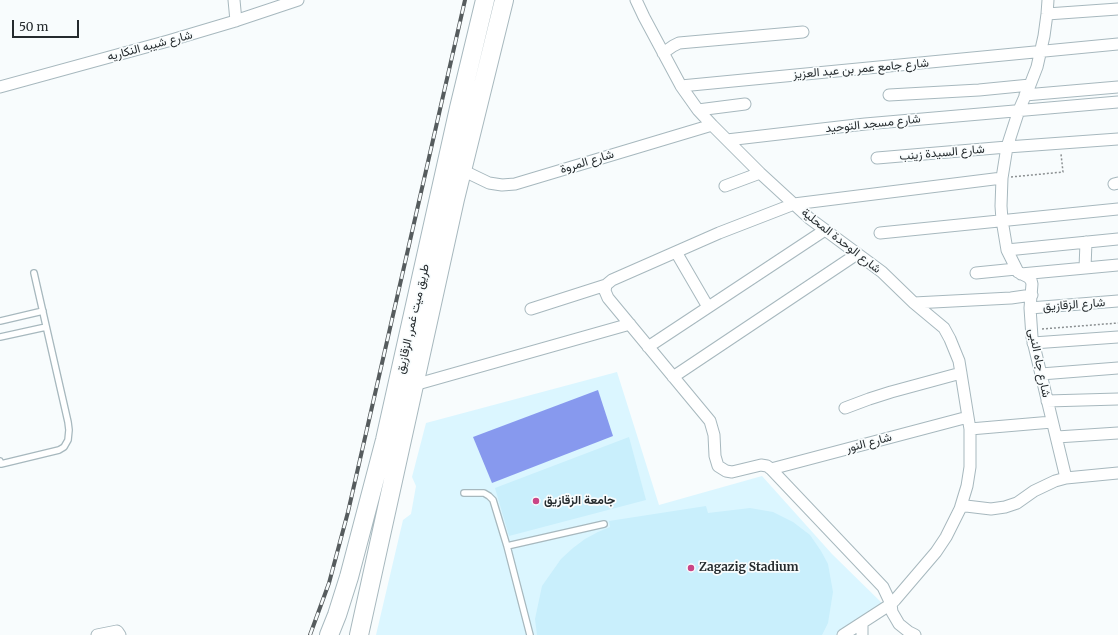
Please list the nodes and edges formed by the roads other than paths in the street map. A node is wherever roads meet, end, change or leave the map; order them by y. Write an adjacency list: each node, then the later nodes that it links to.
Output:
1 (234, 0): 9 (street)
2 (298, 0): 9 (street, شارع شيبه النكاريه)
3 (485, 0): 86 (highway, طريق ميت غمر, الزقازيق)
4 (504, 0): 28 (highway, طريق ميت غمر, الزقازيق)
5 (636, 0): 13 (street, شارع الوحدة المحلية)
6 (1048, 0): 8 (street, شارع جاه النبى)
7 (1118, 9): 8 (street)
8 (1048, 14): 12 (street, شارع جاه النبى)
9 (236, 21): 15 (street, شارع شيبه النكاريه)
10 (803, 32): 13 (street)
11 (1118, 44): 12 (street, شارع جامع عمر بن عبد العزيز)
12 (1040, 52): 14 (street, شارع جامع عمر بن عبد العزيز); 17 (street, شارع جاه النبى)
13 (663, 53): 14 (street, شارع الوحدة المحلية)
14 (681, 86): 21 (street, شارع الوحدة المحلية)
15 (0, 87)
16 (1118, 87): 17 (street)
17 (1028, 90): 18 (street); 22 (street, شارع جاه النبى)
18 (889, 95)
19 (1118, 102): 22 (street, شارع مسجد التوحيد)
20 (745, 104): 21 (street)
21 (698, 110): 23 (street, شارع الوحدة المحلية)
22 (1019, 110): 25 (street, شارع مسجد التوحيد); 26 (street, شارع جاه النبى)
23 (712, 125): 25 (street, شارع الوحدة المحلية); 28 (street, شارع المروة)
24 (1118, 139): 26 (street, شارع السيدة زينب)
25 (727, 140): 29 (street, شارع الوحدة المحلية)
26 (1007, 147): 27 (street, شارع السيدة زينب); 30 (street, شارع جاه النبى)
27 (877, 158)
28 (462, 170): 66 (highway, طريق ميت غمر, الزقازيق)
29 (760, 173): 31 (street); 32 (street, شارع الوحدة المحلية)
30 (1002, 178): 32 (street); 34 (street, شارع جاه النبى)
31 (725, 186)
32 (794, 204): 35 (street, شارع الوحدة المحلية); 40 (street)
33 (1118, 210): 34 (street)
34 (1002, 220): 36 (street); 39 (street, شارع جاه النبى)
35 (825, 230): 41 (street, شارع الوحدة المحلية); 51 (street)
36 (880, 233)
37 (1118, 239): 38 (street)
38 (1086, 242): 39 (street); 43 (street)
39 (1008, 250): 44 (street, شارع جاه النبى)
40 (676, 252): 47 (street); 51 (street)
41 (857, 254): 50 (street, شارع الوحدة المحلية); 65 (street)
42 (1118, 265): 43 (street)
43 (1085, 268): 44 (street)
44 (1018, 272): 46 (street); 48 (street, شارع جاه النبى)
45 (34, 273): 54 (lane)
46 (976, 273)
47 (606, 285): 53 (street); 56 (street)
48 (1032, 295): 50 (street); 52 (street, شارع جاه النبى)
49 (1118, 301): 52 (street, شارع الزقازيق)
50 (914, 303): 63 (street, شارع الوحدة المحلية)
51 (708, 307): 61 (street)
52 (1030, 308): 60 (street, شارع جاه النبى)
53 (532, 310)
54 (43, 311): 55 (lane); 57 (lane)
55 (0, 321)
56 (630, 324): 61 (street); 66 (street)
57 (46, 326): 59 (lane); 75 (lane)
58 (1118, 336): 60 (street)
59 (0, 337)
60 (1033, 343): 64 (street, شارع جاه النبى)
61 (648, 347): 65 (street)
62 (1118, 368): 64 (street)
63 (961, 373): 69 (street); 70 (street, شارع الوحدة المحلية)
64 (1041, 374): 68 (street, شارع جاه النبى)
65 (673, 377): 76 (street)
66 (414, 385): 85 (highway, طريق ميت غمر, الزقازيق)
67 (1118, 399): 68 (street)
68 (1047, 401): 71 (street, شارع جاه النبى)
69 (845, 408)
70 (968, 417): 72 (street, شارع الوحدة المحلية); 76 (street, شارع النور)
71 (1052, 422): 72 (street); 74 (street, شارع جاه النبى)
72 (970, 429): 80 (street, شارع الوحدة المحلية)
73 (1118, 433): 74 (street)
74 (1057, 437): 78 (street, شارع جاه النبى)
75 (0, 463)
76 (771, 469): 83 (street)
77 (1118, 473): 78 (street)
78 (1066, 478): 80 (street)
79 (464, 493): 82 (lane)
80 (960, 509): 83 (street, شارع الوحدة المحلية)
81 (604, 524): 82 (lane)
82 (507, 546): 89 (lane)
83 (891, 604): 84 (street, شارع الوحدة المحلية); 92 (street)
84 (862, 623): 90 (street, شارع الوحدة المحلية); 91 (street)
85 (357, 633)
86 (331, 634)
87 (98, 635): 88 (street)
88 (120, 635)
89 (530, 635)
90 (843, 635)
91 (862, 635)
92 (915, 635)

